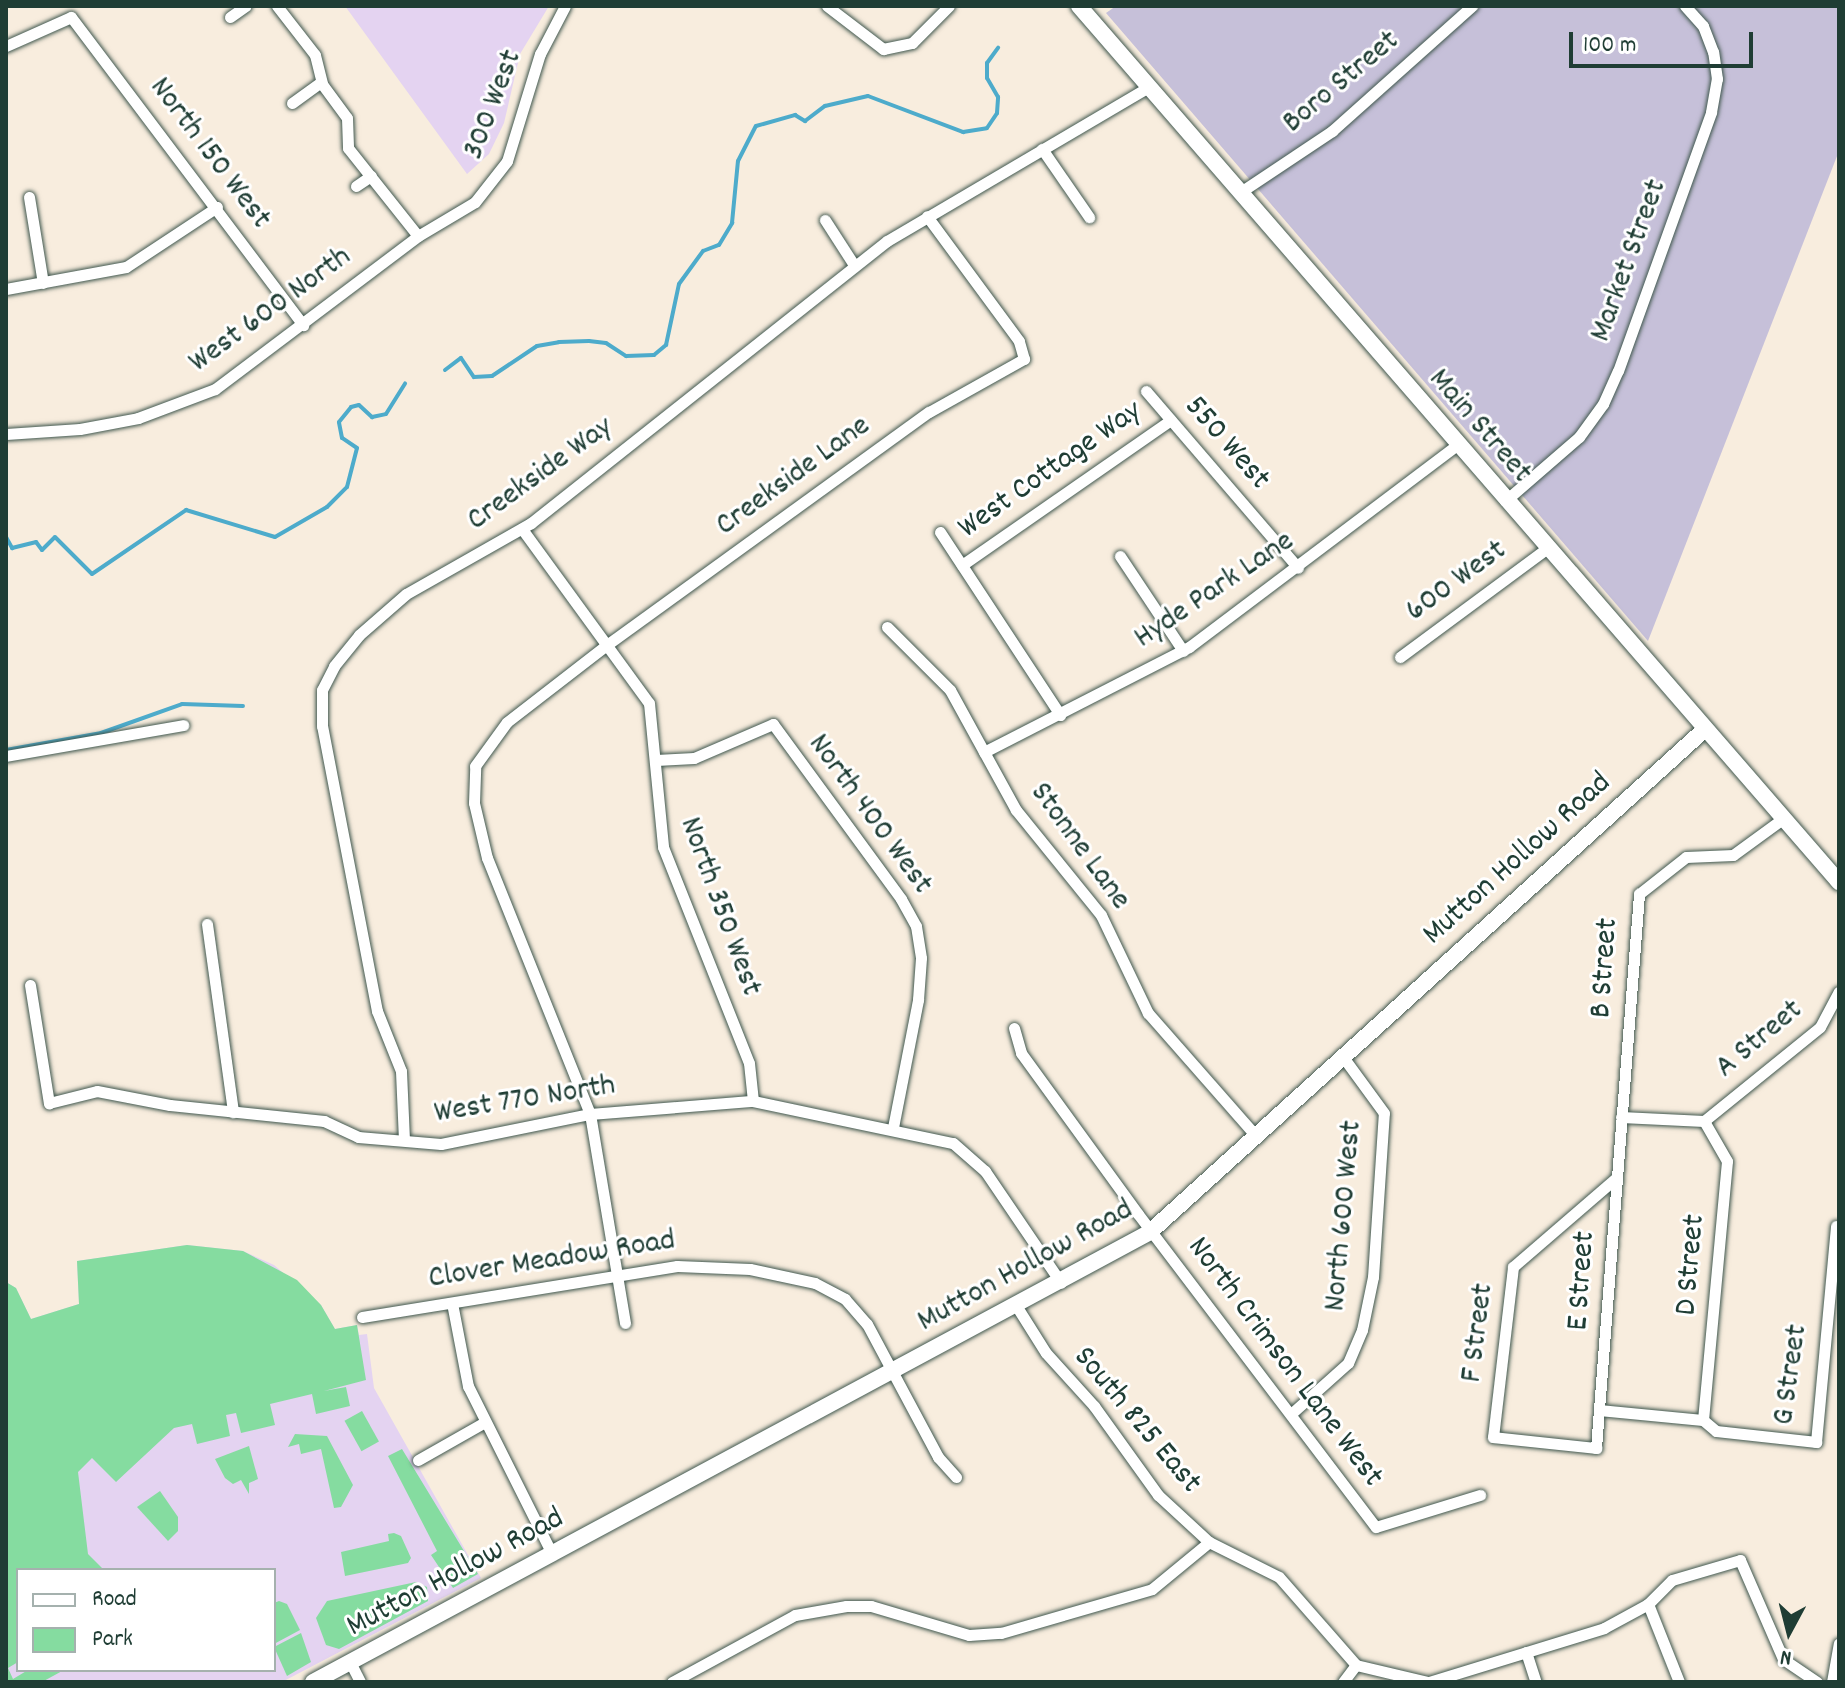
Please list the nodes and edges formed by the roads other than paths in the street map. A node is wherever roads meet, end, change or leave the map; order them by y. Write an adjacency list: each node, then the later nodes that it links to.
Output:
1 (246, 6): 9 (street)
2 (277, 6): 11 (street)
3 (565, 6): 23 (street, 300 West)
4 (827, 6): 5 (street)
5 (949, 6)
6 (1079, 6): 12 (street, Main Street)
7 (1472, 6): 17 (street, Boro Street)
8 (1685, 6): 32 (street, Market Street)
9 (230, 17)
10 (6, 46): 19 (street, North 150 West)
11 (321, 82): 13 (street); 15 (street)
12 (1148, 87): 14 (street, Creekside Way); 17 (street, Main Street)
13 (292, 103)
14 (1042, 149): 20 (street, Creekside Way); 21 (street)
15 (371, 176): 16 (street); 23 (street)
16 (356, 186)
17 (1239, 193): 31 (street, Main Street)
18 (29, 197): 25 (street)
19 (217, 207): 25 (street); 27 (street, North 150 West)
20 (927, 216): 24 (street, Creekside Way); 40 (street, Creekside Lane)
21 (1089, 217)
22 (825, 220): 24 (street)
23 (418, 236): 27 (street, West 600 North)
24 (854, 265): 33 (street, Creekside Way)
25 (43, 283): 26 (street)
26 (6, 289)
27 (303, 325): 30 (street, West 600 North)
28 (1146, 391): 29 (street, 550 West)
29 (1171, 420): 37 (street, West Cottage Way); 38 (street, 550 West)
30 (6, 434)
31 (1457, 445): 32 (street, Main Street); 38 (street, Hyde Park Lane)
32 (1505, 501): 35 (street, Main Street)
33 (522, 529): 40 (street, North 350 West); 63 (street, Creekside Way)
34 (940, 532): 37 (street)
35 (1546, 549): 42 (street, 600 West); 45 (street, Main Street)
36 (1120, 556): 41 (street)
37 (962, 565): 43 (street)
38 (1298, 568): 41 (street, Hyde Park Lane)
39 (887, 627): 46 (street, Stonne Lane)
40 (608, 644): 48 (street, North 350 West); 58 (street, Creekside Lane)
41 (1183, 651): 43 (street, Hyde Park Lane)
42 (1400, 657)
43 (1060, 715): 46 (street, Hyde Park Lane)
44 (183, 725): 47 (street)
45 (1704, 730): 49 (street, Main Street); 55 (street, Mutton Hollow Road)
46 (984, 752): 62 (street, Stonne Lane)
47 (6, 756)
48 (656, 760): 56 (street, North 350 West); 61 (street, North 400 West)
49 (1781, 820): 50 (street, Main Street); 59 (street, B Street)
50 (1839, 882)
51 (207, 924): 57 (street)
52 (30, 985): 57 (street, West 770 North)
53 (1839, 992): 60 (street, A Street)
54 (1014, 1028): 66 (street, North Crimson Lane West)
55 (1343, 1057): 62 (street, Mutton Hollow Road); 76 (street, North 600 West)
56 (753, 1101): 58 (street, West 770 North); 61 (street, West 770 North)
57 (233, 1112): 63 (street, West 770 North)
58 (590, 1114): 63 (street, West 770 North); 68 (street)
59 (1621, 1117): 60 (street); 64 (street, E Street)
60 (1704, 1121): 77 (street, D Street)
61 (893, 1128): 69 (street, West 770 North)
62 (1256, 1136): 66 (street, Mutton Hollow Road)
63 (404, 1140)
64 (1616, 1178): 75 (street, E Street); 79 (street, F Street)
65 (1836, 1226): 67 (street, G Street)
66 (1150, 1232): 69 (street, Mutton Hollow Road); 76 (street, North Crimson Lane West)
67 (1836, 1254): 77 (street, G Street)
68 (617, 1276): 70 (street, Clover Meadow Road); 73 (street); 74 (street, Clover Meadow Road)
69 (1061, 1283): 71 (street, Mutton Hollow Road)
70 (452, 1303): 72 (street, Clover Meadow Road); 78 (street)
71 (1017, 1307): 74 (street, Mutton Hollow Road); 83 (street, South 825 East)
72 (362, 1317)
73 (625, 1323)
74 (893, 1373): 81 (street, Clover Meadow Road); 84 (street, Mutton Hollow Road)
75 (1599, 1410): 77 (street); 79 (street, E Street)
76 (1292, 1413): 82 (street, North Crimson Lane West)
77 (1703, 1420)
78 (485, 1422): 80 (street); 84 (street)
79 (1596, 1448)
80 (418, 1460)
81 (956, 1477)
82 (1480, 1495)
83 (1209, 1542): 89 (street, South 825 East); 90 (street)
84 (552, 1554): 88 (street, Mutton Hollow Road)
85 (1648, 1604): 87 (street); 97 (street); 98 (street)
86 (1839, 1644): 99 (street)
87 (1526, 1652): 95 (street); 96 (street)
88 (350, 1662): 91 (street, Mutton Hollow Road); 92 (street)
89 (1356, 1665): 94 (street); 95 (street)
90 (687, 1678): 93 (street)
91 (313, 1682)
92 (360, 1682)
93 (672, 1682)
94 (1343, 1682)
95 (1428, 1682)
96 (1536, 1682)
97 (1679, 1682)
98 (1817, 1682)
99 (1832, 1682)

